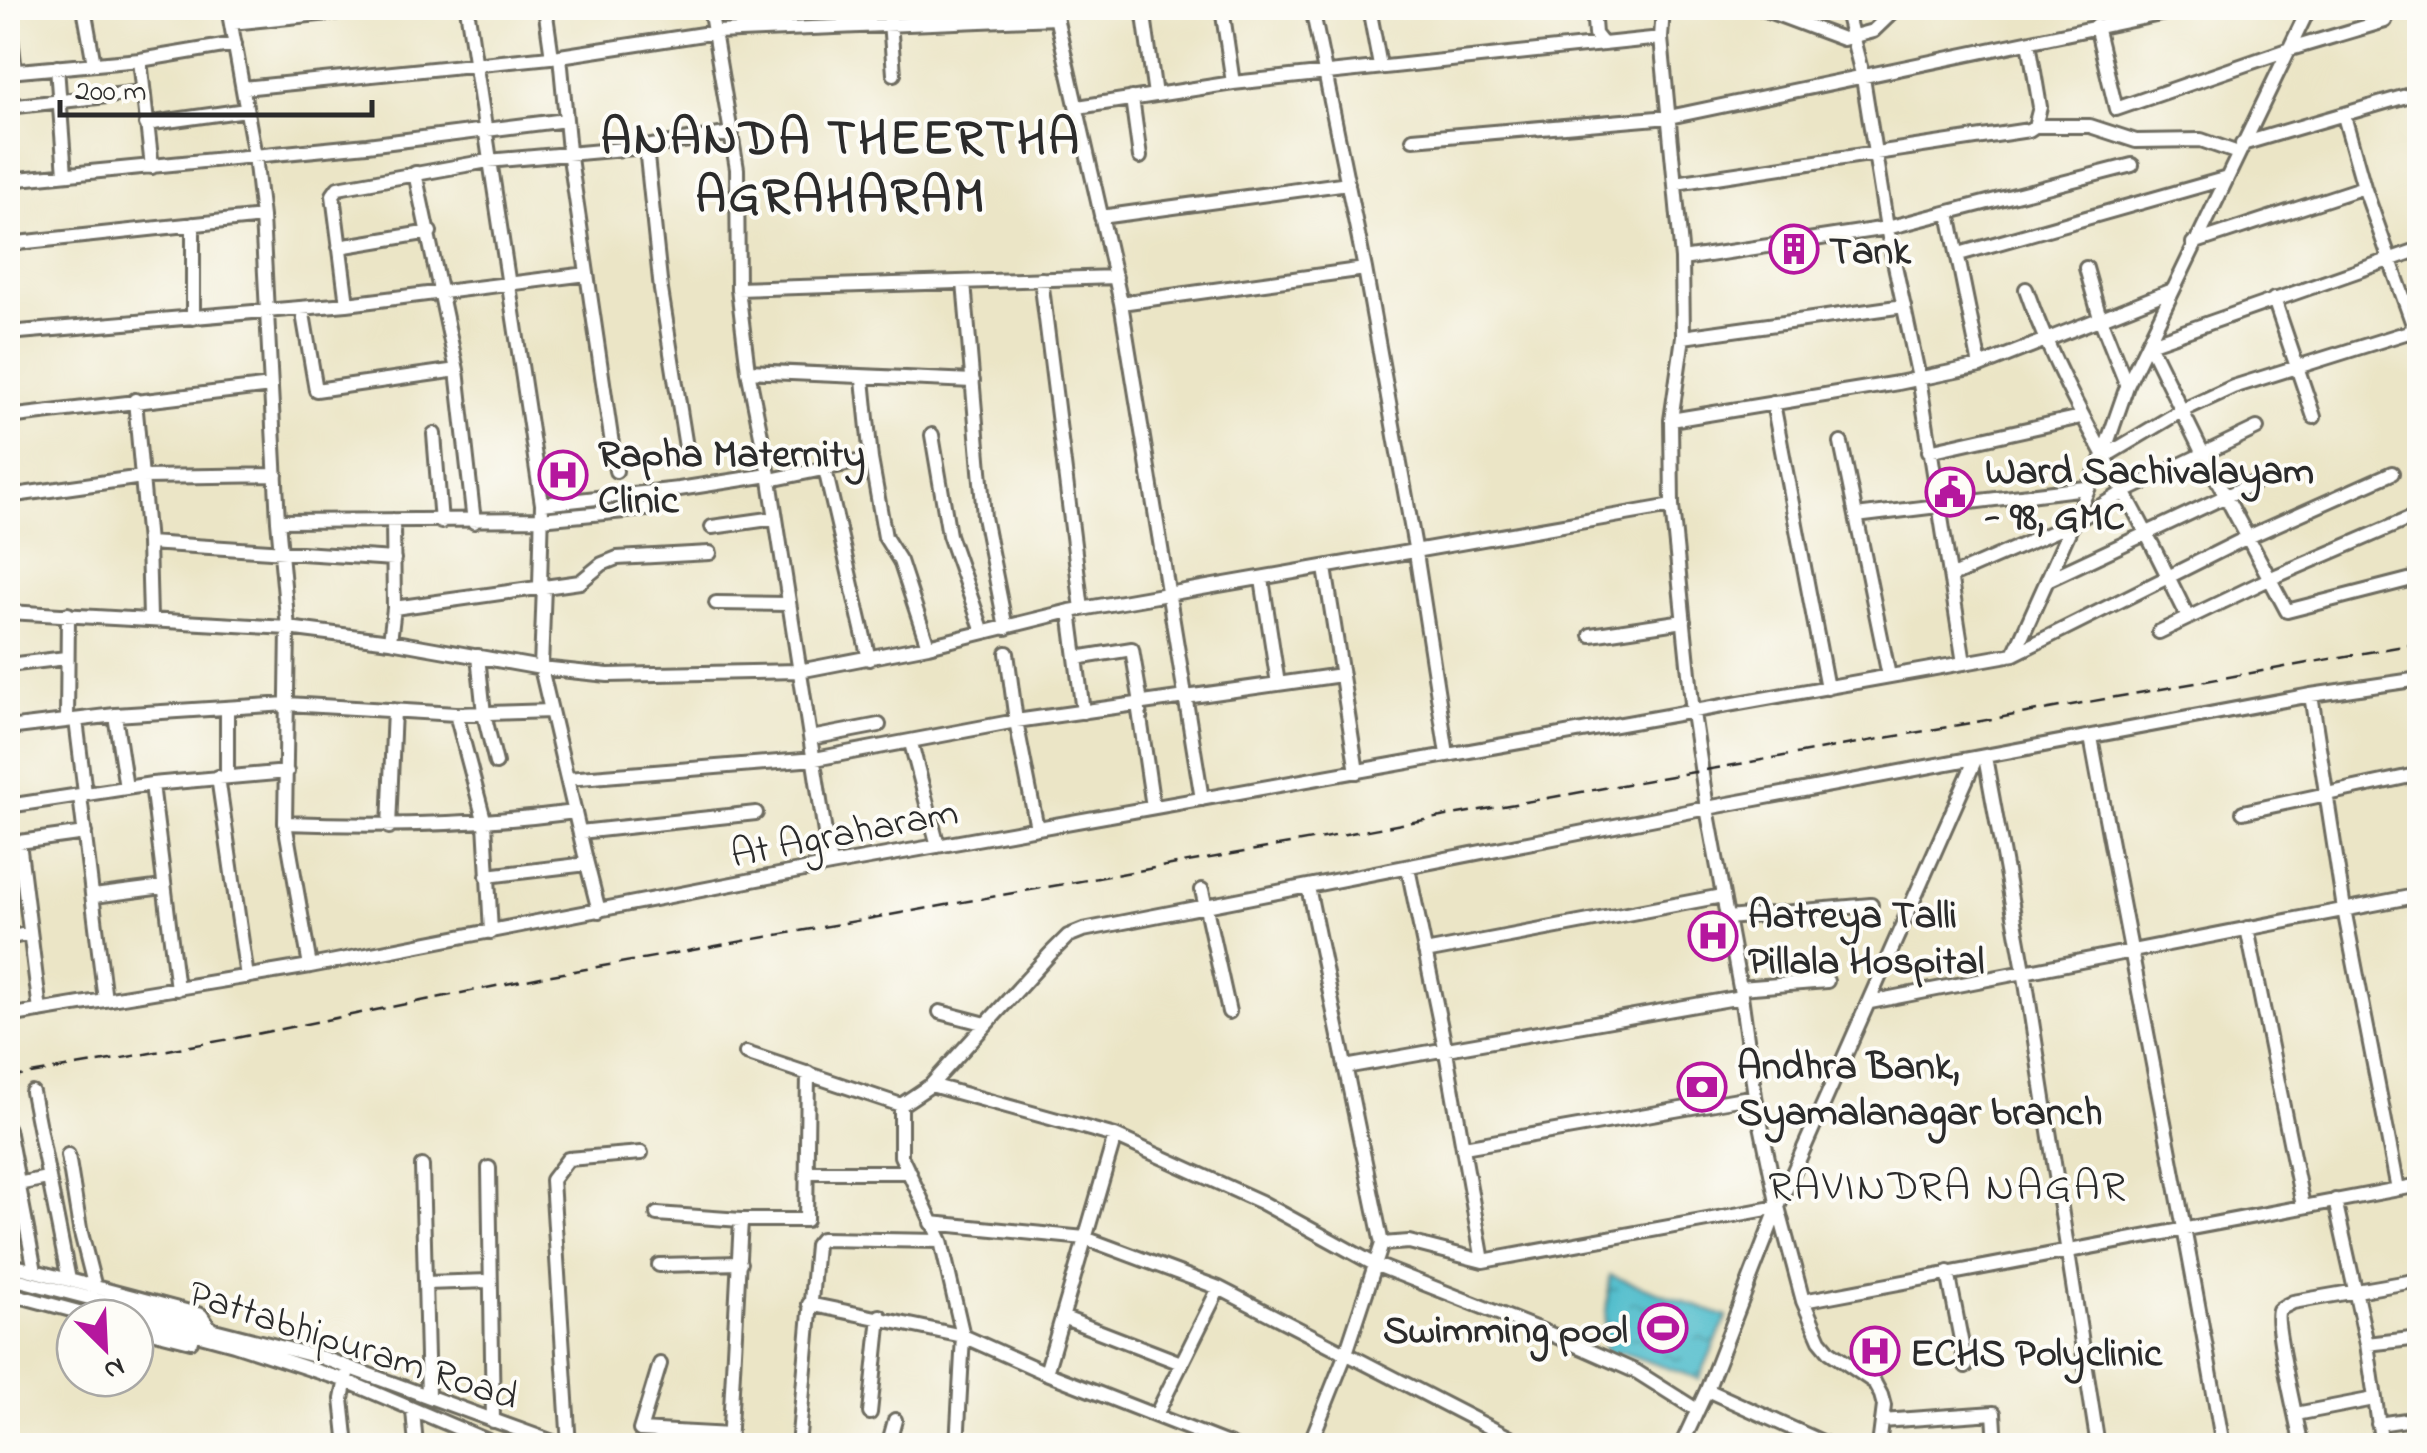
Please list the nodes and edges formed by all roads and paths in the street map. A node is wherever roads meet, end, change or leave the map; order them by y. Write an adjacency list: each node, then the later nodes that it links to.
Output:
1 (84, 8): 35 (street)
2 (228, 8): 22 (street)
3 (379, 8): 22 (street)
4 (467, 8): 36 (street)
5 (545, 8): 33 (street)
6 (710, 8): 25 (street)
7 (889, 8): 23 (street)
8 (1143, 8): 47 (street)
9 (1222, 8): 43 (street)
10 (1312, 8): 41 (street)
11 (1368, 8): 37 (street)
12 (1593, 8): 31 (street)
13 (1663, 8): 27 (street)
14 (1760, 8): 28 (street)
15 (1845, 8): 28 (street)
16 (1897, 8): 28 (street)
17 (2189, 8): 24 (street)
18 (2309, 8): 32 (street)
19 (8, 12): 26 (street)
20 (1055, 13): 23 (street); 51 (street)
21 (2385, 21): 32 (street)
22 (231, 23): 30 (street)
23 (890, 24): 25 (street); 40 (street)
24 (2096, 26): 29 (street); 52 (street)
25 (716, 32): 33 (street); 60 (street)
26 (9, 37): 39 (street)
27 (1661, 38): 31 (street); 55 (street)
28 (1854, 38): 42 (street)
29 (2029, 42): 42 (street); 57 (street)
30 (235, 44): 34 (street); 44 (street)
31 (1603, 44): 37 (street)
32 (2287, 50): 52 (street); 65 (street)
33 (556, 56): 36 (street); 56 (street)
34 (140, 60): 35 (street); 45 (street)
35 (94, 64): 38 (street)
36 (475, 64): 44 (street); 59 (street)
37 (1380, 66): 41 (street)
38 (57, 67): 39 (street); 49 (street)
39 (12, 72)
40 (894, 74)
41 (1323, 74): 43 (street); 76 (street)
42 (1863, 78): 55 (street); 66 (street)
43 (1233, 83): 47 (street)
44 (243, 88): 53 (street)
45 (143, 92): 49 (street); 58 (street)
46 (2420, 92): 54 (street)
47 (1156, 95): 48 (street)
48 (1132, 98): 51 (street); 68 (street)
49 (58, 101): 50 (street); 73 (street)
50 (8, 107)
51 (1078, 107): 81 (street)
52 (2116, 109): 61 (street)
53 (246, 110): 58 (street); 67 (street)
54 (2344, 116): 65 (street); 78 (street)
55 (1669, 117): 62 (street); 77 (street)
56 (566, 120): 59 (street); 64 (street)
57 (2038, 121): 61 (street); 66 (street)
58 (146, 124): 71 (street)
59 (483, 132): 67 (street); 69 (street)
60 (732, 133): 63 (street); 100 (street)
61 (2126, 138): 65 (street)
62 (1413, 139)
63 (646, 146): 64 (street); 140 (street)
64 (569, 152): 69 (street); 94 (street)
65 (2238, 152): 74 (street)
66 (1875, 154): 77 (street); 83 (street)
67 (254, 156): 71 (street); 80 (street)
68 (1140, 157)
69 (488, 161): 72 (street); 98 (street)
70 (2132, 165): 79 (street)
71 (152, 168): 73 (street)
72 (415, 173): 84 (street); 87 (street)
73 (65, 174): 75 (street)
74 (2224, 179): 85 (street); 89 (street)
75 (8, 180)
76 (1348, 182): 81 (street); 93 (street)
77 (1676, 182): 90 (street)
78 (2364, 187): 85 (street); 91 (street)
79 (1949, 213): 83 (street); 89 (street)
80 (262, 217): 82 (street); 108 (street)
81 (1101, 217): 95 (street)
82 (194, 224): 86 (street); 109 (street)
83 (1887, 228): 90 (street); 106 (street)
84 (430, 232): 87 (street); 102 (street)
85 (2193, 243): 101 (street)
86 (8, 244)
87 (339, 248): 105 (street)
88 (2420, 248): 91 (street)
89 (1959, 254): 116 (street)
90 (1682, 259): 112 (street)
91 (2389, 259): 103 (street); 113 (street)
92 (2086, 268): 110 (street)
93 (1365, 269): 104 (street); 170 (street)
94 (587, 274): 98 (street); 142 (street)
95 (1116, 278): 96 (street); 104 (street)
96 (1040, 280): 97 (street); 185 (street)
97 (964, 282): 100 (street); 122 (street)
98 (507, 284): 102 (street); 152 (street)
99 (2026, 289): 114 (street)
100 (738, 290): 119 (street)
101 (2170, 291): 110 (street); 115 (street)
102 (443, 293): 105 (street); 118 (street)
103 (2274, 299): 115 (street); 117 (street)
104 (1122, 303): 181 (street)
105 (347, 304): 107 (street)
106 (1904, 306): 112 (street); 120 (street)
107 (302, 308): 108 (street); 118 (street)
108 (268, 310): 109 (street); 123 (street)
109 (193, 318): 111 (street)
110 (2100, 318): 114 (street); 124 (street)
111 (8, 333)
112 (1683, 337): 131 (street)
113 (2417, 337): 117 (street)
114 (2044, 341): 116 (street); 129 (street)
115 (2149, 344): 124 (street); 127 (street)
116 (1980, 366): 120 (street)
117 (2297, 367): 127 (street); 130 (street)
118 (457, 370): 163 (street)
119 (748, 371): 121 (street); 147 (street)
120 (1919, 378): 126 (street); 136 (street)
121 (864, 379): 122 (street); 139 (street)
122 (973, 381): 192 (street)
123 (271, 386): 125 (street); 144 (street)
124 (2127, 386): 138 (street)
125 (135, 400): 128 (street); 146 (street)
126 (1773, 403): 131 (street); 212 (street)
127 (2181, 411): 137 (street); 138 (street)
128 (8, 417)
129 (2081, 417): 136 (street); 138 (street)
130 (2314, 418)
131 (1671, 420): 154 (street)
132 (2258, 428): 137 (street)
133 (434, 434): 162 (street)
134 (932, 435): 193 (street)
135 (1841, 443): 156 (street)
136 (1929, 451): 153 (street)
137 (2202, 454): 149 (street); 151 (street)
138 (2102, 458): 148 (street); 149 (street)
139 (870, 459): 141 (street); 197 (street)
140 (688, 460)
141 (826, 469): 147 (street); 203 (street)
142 (616, 470)
143 (2392, 473): 167 (street, At Agraharam)
144 (276, 474): 146 (street); 161 (street)
145 (2271, 475): 151 (street)
146 (142, 477): 150 (street); 168 (street)
147 (770, 478): 152 (street); 157 (street)
148 (2086, 488): 153 (street); 164 (street)
149 (2124, 492): 164 (street); 166 (street)
150 (8, 496)
151 (2226, 497): 166 (street); 167 (street)
152 (542, 504): 159 (street)
153 (1936, 504): 156 (street); 174 (street)
154 (1672, 506): 170 (street); 190 (street)
155 (657, 508): 159 (street)
156 (1856, 516): 209 (street)
157 (776, 518): 165 (street); 183 (street)
158 (2411, 518): 177 (street)
159 (540, 519): 163 (street); 180 (street)
160 (394, 520): 161 (street); 162 (street); 172 (street)
161 (278, 522): 169 (street)
162 (441, 522): 163 (street)
163 (474, 522)
164 (2071, 524): 174 (street); 179 (street)
165 (712, 527)
166 (2146, 536): 176 (street); 179 (street)
167 (2248, 537): 176 (street, At Agraharam); 177 (street)
168 (148, 543): 169 (street); 189 (street)
169 (280, 551): 172 (street); 191 (street)
170 (1416, 553): 173 (street); 232 (street)
171 (710, 554): 180 (street)
172 (394, 559): 184 (street)
173 (1325, 568): 178 (street); 208 (street)
174 (1952, 576): 204 (street)
175 (2420, 577): 177 (street)
176 (2169, 579): 188 (street); 199 (street, At Agraharam)
177 (2269, 579): 188 (street)
178 (1262, 580): 181 (street); 211 (street)
179 (2047, 580): 199 (street)
180 (542, 586): 184 (street); 206 (street)
181 (1168, 594): 185 (street); 213 (street)
182 (716, 603): 183 (street)
183 (788, 604): 207 (street)
184 (394, 608): 196 (street)
185 (1076, 610): 192 (street); 202 (street)
186 (8, 612): 187 (street)
187 (68, 614): 189 (street); 201 (street)
188 (2188, 617): 194 (street)
189 (150, 618): 191 (street)
190 (1684, 621): 195 (street); 221 (street)
191 (288, 628): 196 (street); 215 (street)
192 (1006, 628): 193 (street)
193 (983, 632): 197 (street)
194 (2159, 632)
195 (1591, 636)
196 (390, 641): 200 (street)
197 (928, 646): 203 (street)
198 (1007, 653): 226 (street)
199 (2014, 654): 204 (street, At Agraharam)
200 (478, 656): 206 (street); 223 (street)
201 (66, 658): 205 (street); 225 (street)
202 (1076, 658): 216 (street); 220 (street)
203 (869, 659): 207 (street)
204 (1964, 663): 209 (street, At Agraharam)
205 (8, 665)
206 (541, 668): 207 (street); 219 (street)
207 (800, 672): 230 (street)
208 (1341, 675): 211 (street); 237 (street)
209 (1889, 676): 212 (street, At Agraharam)
210 (2420, 679): 214 (street)
211 (1278, 684): 213 (street)
212 (1827, 688): 221 (street, At Agraharam)
213 (1184, 695): 216 (street); 245 (street)
214 (2311, 695): 229 (street); 244 (street)
215 (287, 704): 217 (street); 218 (street); 236 (street)
216 (1140, 704): 220 (street); 247 (street)
217 (227, 709): 224 (street); 239 (street)
218 (394, 710): 222 (street); 254 (street)
219 (551, 711): 223 (street); 240 (street)
220 (1082, 712): 226 (street)
221 (1693, 713): 232 (street, At Agraharam); 248 (street)
222 (456, 714): 223 (street); 253 (street)
223 (484, 714): 235 (street)
224 (115, 716): 225 (street); 242 (street)
225 (72, 720): 228 (street); 243 (street)
226 (1016, 721): 231 (street); 255 (street)
227 (879, 725): 230 (street)
228 (8, 728)
229 (2091, 736): 233 (street); 279 (street)
230 (811, 738): 234 (street)
231 (911, 742): 234 (street); 258 (street)
232 (1447, 754): 237 (street, At Agraharam)
233 (1980, 758): 248 (street); 281 (street); 287 (street)
234 (815, 759): 240 (street); 260 (street)
235 (496, 763)
236 (287, 772): 239 (street); 252 (street)
237 (1357, 772): 245 (street, At Agraharam)
238 (2420, 774): 244 (street)
239 (223, 777): 241 (street); 282 (street)
240 (567, 779): 249 (street)
241 (152, 784): 242 (street); 263 (street)
242 (126, 788): 243 (street)
243 (82, 794): 246 (street); 257 (street)
244 (2327, 794): 250 (street); 271 (street)
245 (1202, 799): 247 (street, At Agraharam)
246 (8, 806)
247 (1152, 808): 255 (street, At Agraharam)
248 (1707, 808): 261 (street); 268 (street)
249 (576, 812): 253 (street); 256 (street)
250 (2243, 812)
251 (756, 813): 256 (street)
252 (284, 823): 254 (street); 280 (street)
253 (485, 823): 254 (street); 262 (street)
254 (389, 827)
255 (1037, 828): 258 (street, At Agraharam)
256 (580, 832): 259 (street)
257 (85, 833): 267 (street); 276 (street)
258 (938, 846): 260 (street, At Agraharam)
259 (587, 864): 262 (street); 272 (street)
260 (830, 866): 272 (street, At Agraharam)
261 (1408, 868): 264 (street); 278 (street)
262 (487, 876): 275 (street)
263 (163, 887): 267 (street); 284 (street)
264 (1308, 887): 270 (street); 295 (street)
265 (1202, 890): 270 (street)
266 (2420, 895): 271 (street)
267 (94, 896): 286 (street)
268 (1722, 896): 273 (street); 278 (street)
269 (1871, 905): 273 (street)
270 (1205, 907): 290 (street); 292 (street)
271 (2344, 909): 274 (street); 313 (street)
272 (598, 911): 275 (street, At Agraharam)
273 (1727, 918): 285 (street)
274 (2248, 928): 279 (street); 315 (street)
275 (490, 932): 280 (street, At Agraharam)
276 (30, 933): 277 (street); 288 (street)
277 (8, 938)
278 (1425, 952): 294 (street)
279 (2130, 952): 281 (street); 320 (street)
280 (310, 966): 282 (street, At Agraharam)
281 (2024, 970): 287 (street); 324 (street)
282 (247, 977): 284 (street, At Agraharam)
283 (1826, 981): 285 (street)
284 (177, 989): 286 (street, At Agraharam)
285 (1740, 993): 294 (street); 299 (street)
286 (105, 1000): 288 (street, At Agraharam)
287 (1870, 1002): 316 (street)
288 (40, 1011): 291 (street, At Agraharam)
289 (940, 1012): 292 (street)
290 (1229, 1012)
291 (8, 1016)
292 (986, 1024): 297 (street)
293 (746, 1052): 296 (street)
294 (1446, 1052): 295 (street); 303 (street)
295 (1345, 1067): 323 (street)
296 (808, 1074): 300 (street); 308 (street)
297 (931, 1085): 300 (street); 302 (street)
298 (32, 1092): 310 (street)
299 (1755, 1096): 303 (street); 316 (street)
300 (901, 1105): 309 (street)
301 (8, 1129): 312 (street)
302 (1114, 1136): 321 (street); 329 (street)
303 (1464, 1147): 325 (street)
304 (641, 1153): 375 (street)
305 (68, 1155): 337 (street)
306 (422, 1166): 336 (street)
307 (489, 1168): 335 (street)
308 (808, 1172): 309 (street); 318 (street)
309 (910, 1172): 319 (street)
310 (48, 1178): 312 (street); 333 (street)
311 (2420, 1185): 313 (street)
312 (13, 1186): 330 (street)
313 (2398, 1189): 314 (street)
314 (2334, 1200): 315 (street); 339 (street)
315 (2303, 1206): 320 (street)
316 (1778, 1207): 325 (street); 341 (street); 357 (street)
317 (657, 1214): 318 (street)
318 (742, 1220): 326 (street)
319 (931, 1223): 321 (street); 322 (street)
320 (2187, 1229): 324 (street); 387 (street)
321 (1085, 1238): 338 (street); 345 (street)
322 (941, 1241): 342 (street); 348 (street)
323 (1382, 1244): 325 (street); 329 (street)
324 (2068, 1250): 331 (street); 386 (street)
325 (1484, 1261)
326 (740, 1263): 328 (street); 371 (street)
327 (8, 1264): 330 (street)
328 (658, 1264)
329 (1374, 1264): 351 (street); 361 (street)
330 (35, 1270): 333 (street)
331 (1948, 1272): 341 (street); 354 (street)
332 (8, 1280): 347 (street, Pattabhipuram Road)
333 (69, 1280): 337 (street)
334 (2420, 1280): 339 (street)
335 (490, 1281): 336 (street); 366 (street)
336 (425, 1283): 358 (street)
337 (95, 1288): 347 (street)
338 (1219, 1288): 351 (street); 352 (street)
339 (2356, 1292): 350 (street); 363 (street)
340 (8, 1294): 343 (street)
341 (1803, 1301): 368 (street)
342 (809, 1304): 344 (street); 376 (street)
343 (55, 1306)
344 (880, 1316): 348 (street); 362 (street)
345 (1062, 1317): 352 (street); 355 (street)
346 (155, 1332): 347 (street)
347 (208, 1333): 356 (street, Pattabhipuram Road)
348 (963, 1336): 355 (street); 378 (street)
349 (2420, 1338): 350 (street)
350 (2367, 1344): 359 (street)
351 (1346, 1353): 380 (street); 381 (street)
352 (1182, 1363): 364 (street)
353 (660, 1364): 371 (street)
354 (1966, 1366)
355 (1046, 1373): 364 (street)
356 (348, 1374): 358 (street, Pattabhipuram Road); 360 (street, Pattabhipuram Road); 372 (street)
357 (1706, 1390): 361 (street); 383 (street)
358 (428, 1396): 366 (street, Pattabhipuram Road)
359 (2374, 1399): 363 (street); 369 (street)
360 (412, 1410): 370 (street, Pattabhipuram Road); 373 (street)
361 (1697, 1410): 382 (street)
362 (870, 1412)
363 (2296, 1414): 388 (street)
364 (1156, 1415): 379 (street)
365 (2420, 1418): 369 (street)
366 (493, 1420): 375 (street, Pattabhipuram Road)
367 (895, 1420): 377 (street)
368 (1882, 1421): 384 (street); 385 (street)
369 (2378, 1424): 389 (street)
370 (467, 1439): 374 (street, Pattabhipuram Road)
371 (730, 1440)
372 (347, 1446)
373 (416, 1446)
374 (500, 1446)
375 (566, 1446)
376 (798, 1446)
377 (888, 1446)
378 (958, 1446)
379 (1233, 1446)
380 (1309, 1446)
381 (1526, 1446)
382 (1681, 1446)
383 (1830, 1446)
384 (1878, 1446)
385 (1996, 1446)
386 (2098, 1446)
387 (2224, 1446)
388 (2302, 1446)
389 (2382, 1446)

